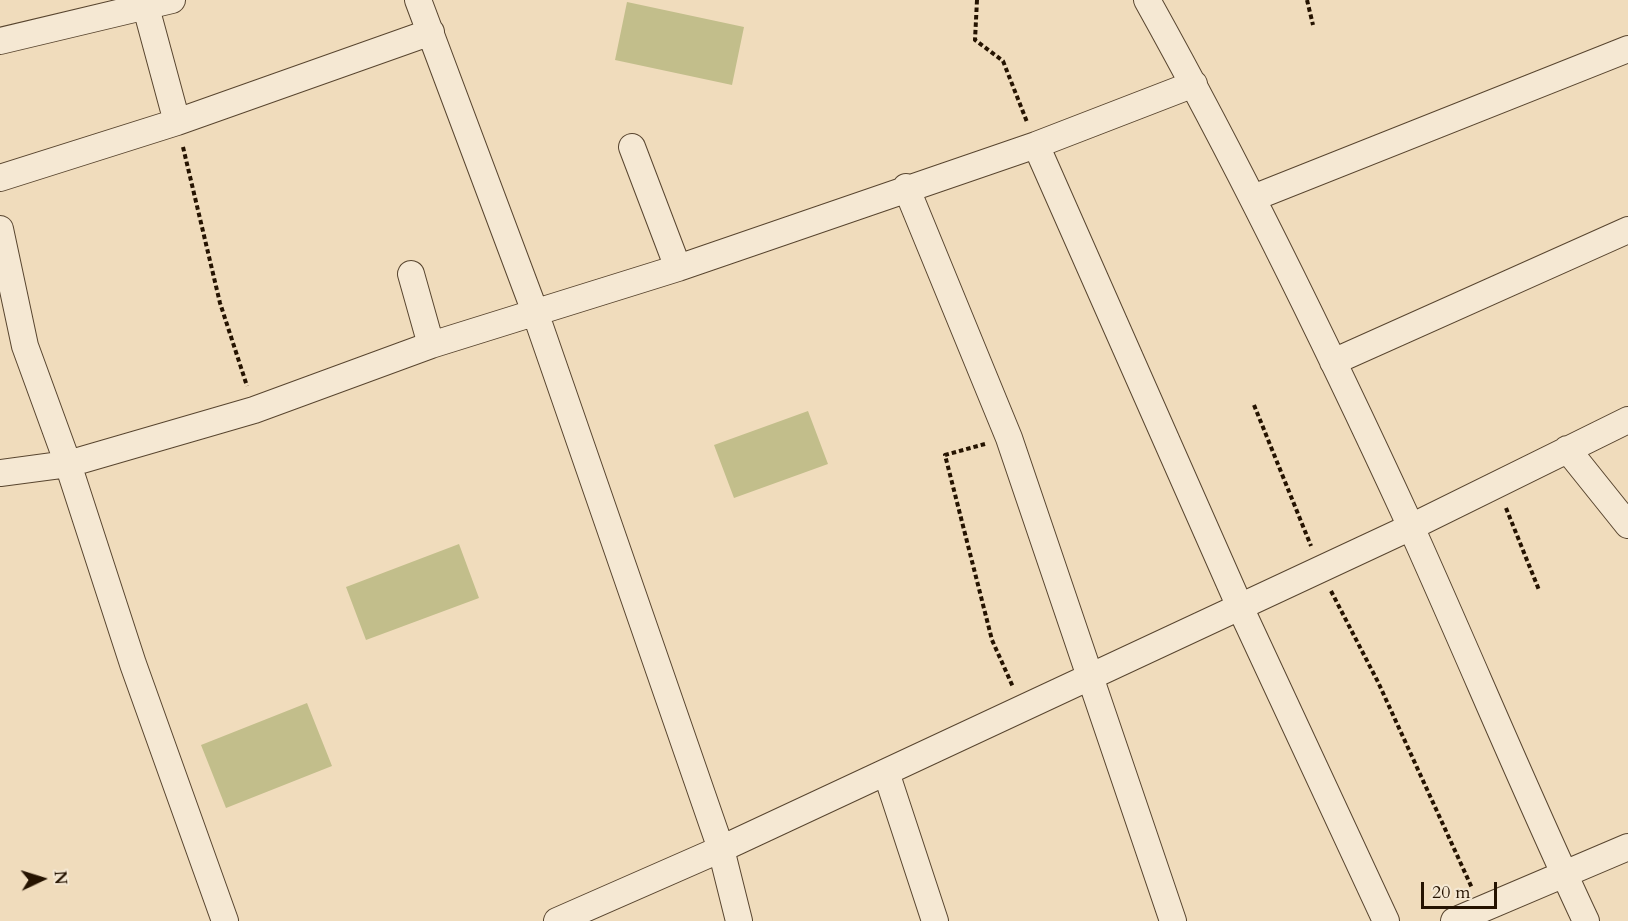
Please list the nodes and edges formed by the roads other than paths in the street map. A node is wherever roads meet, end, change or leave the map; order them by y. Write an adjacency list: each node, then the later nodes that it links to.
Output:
1 (172, 0): 4 (street)
2 (418, 0): 5 (street)
3 (1147, 0): 8 (street)
4 (145, 3): 6 (street); 9 (street)
5 (431, 32): 9 (street); 19 (street)
6 (0, 41)
7 (1628, 49): 14 (street)
8 (1194, 84): 10 (street); 14 (street)
9 (177, 122): 12 (street)
10 (1036, 145): 13 (street); 28 (street)
11 (632, 147): 17 (street)
12 (0, 178)
13 (906, 187): 17 (street); 29 (street)
14 (1253, 198): 21 (street)
15 (0, 229): 24 (street)
16 (1628, 230): 21 (street)
17 (678, 268): 19 (street)
18 (411, 274): 20 (street)
19 (536, 312): 20 (street); 32 (street)
20 (431, 345): 24 (street)
21 (1333, 362): 27 (street)
22 (1628, 420): 23 (street)
23 (1567, 449): 26 (street); 27 (street)
24 (68, 464): 25 (street); 34 (street)
25 (0, 473)
26 (1628, 525)
27 (1410, 527): 28 (street); 33 (street)
28 (1240, 607): 29 (street); 39 (street)
29 (1090, 675): 30 (street); 38 (street)
30 (886, 772): 32 (street); 37 (street)
31 (1628, 847): 33 (street)
32 (721, 849): 35 (street); 36 (street)
33 (1564, 875): 40 (street); 41 (street)
34 (225, 921)
35 (557, 921)
36 (739, 921)
37 (935, 921)
38 (1173, 921)
39 (1386, 921)
40 (1454, 921)
41 (1586, 921)

